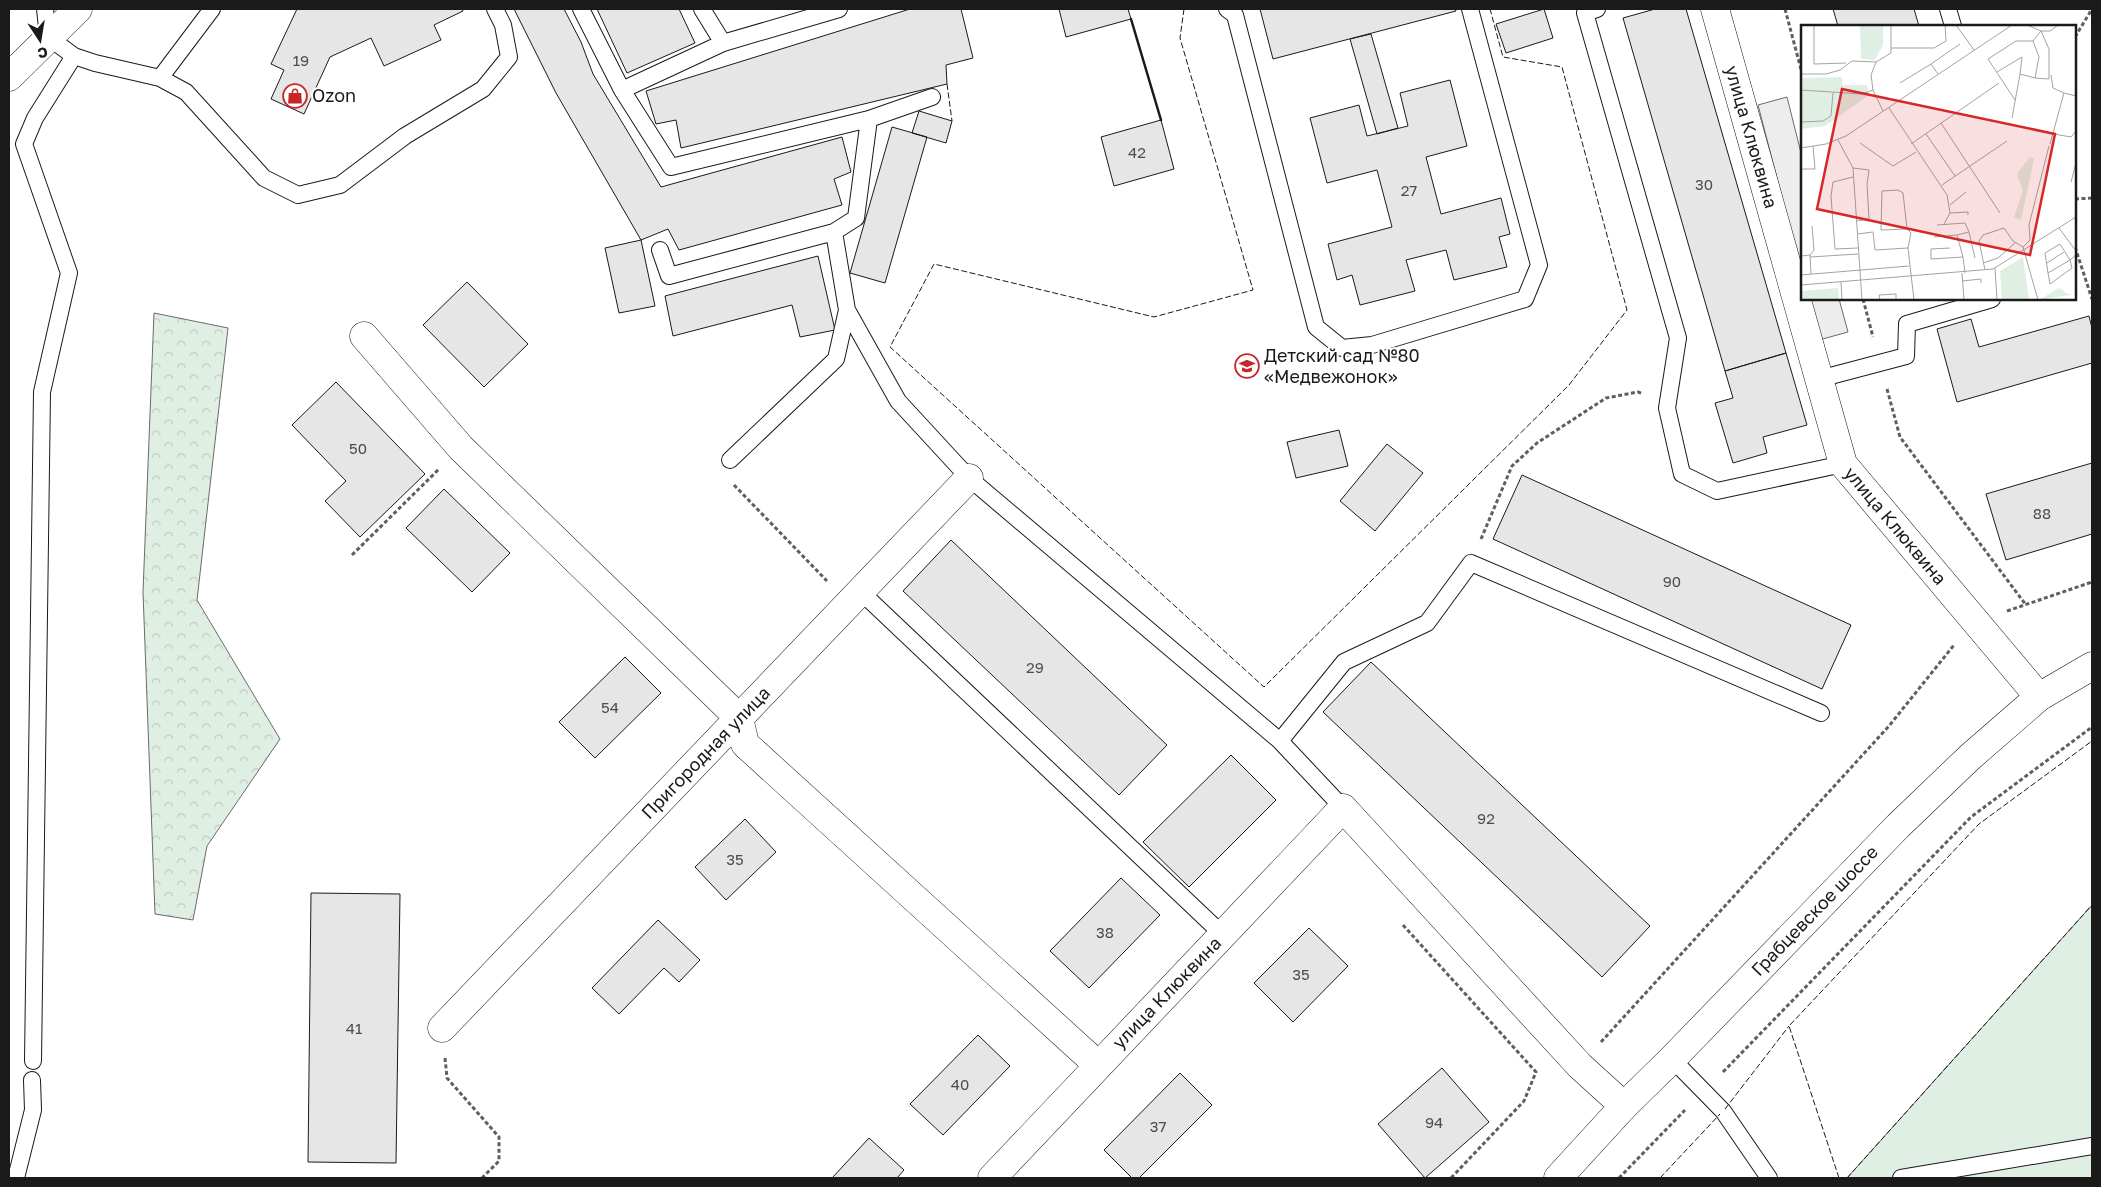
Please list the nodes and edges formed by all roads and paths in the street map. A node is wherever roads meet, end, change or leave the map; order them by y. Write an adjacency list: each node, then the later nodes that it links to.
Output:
1 (45, 9): 17 (lane)
2 (78, 9): 17 (street)
3 (212, 9): 22 (lane)
4 (495, 9): 22 (lane)
5 (581, 9): 23 (lane)
6 (702, 9): 18 (lane)
7 (838, 9): 18 (lane)
8 (1227, 9): 9 (lane)
9 (1470, 9)
10 (1597, 9): 38 (lane)
11 (1715, 9): 37 (street, улица Клюквина)
12 (1785, 9): 20 (path)
13 (1948, 9): 15 (lane)
14 (2092, 9): 16 (path)
15 (1953, 25)
16 (2076, 35)
17 (48, 37): 19 (lane); 21 (street)
18 (723, 43): 23 (lane)
19 (74, 56): 22 (lane); 60 (lane)
20 (1801, 69)
21 (9, 77)
22 (160, 78)
23 (622, 90): 25 (lane)
24 (932, 97): 25 (lane)
25 (869, 119): 28 (lane)
26 (2092, 198): 27 (path)
27 (2076, 199)
28 (834, 232): 29 (lane); 34 (lane)
29 (660, 250)
30 (2076, 250): 31 (path)
31 (2092, 299)
32 (1863, 300): 36 (path)
33 (1989, 300): 36 (lane)
34 (847, 310): 40 (lane); 42 (lane)
35 (364, 336): 39 (street)
36 (1880, 362): 37 (lane); 47 (path)
37 (1819, 379): 41 (street, улица Клюквина)
38 (1667, 408): 41 (lane); 44 (path)
39 (461, 448): 43 (path); 52 (street)
40 (730, 460): 46 (path)
41 (1843, 464): 48 (street, улица Клюквина)
42 (969, 478): 46 (street, Пригородная улица); 54 (lane)
43 (352, 555)
44 (1471, 563): 51 (lane); 54 (lane)
45 (2092, 582): 47 (path)
46 (854, 597): 52 (street, Пригородная улица); 57 (lane)
47 (2026, 605): 48 (path)
48 (1974, 620): 50 (street, улица Клюквина); 62 (path)
49 (2092, 666): 50 (street, Грабцевское шоссе)
50 (2039, 697): 59 (street, Грабцевское шоссе)
51 (1820, 713)
52 (739, 718): 58 (street, Пригородная улица); 61 (street)
53 (2092, 727): 65 (path)
54 (1280, 741): 55 (lane)
55 (1343, 808): 57 (street, улица Клюквина); 62 (street)
56 (1398, 919): 63 (path)
57 (1222, 934): 61 (street, улица Клюквина)
58 (442, 1028): 69 (path)
59 (1672, 1059): 65 (lane); 66 (street, Грабцевское шоссе)
60 (33, 1061)
61 (1098, 1065): 70 (street, улица Клюквина)
62 (1580, 1066): 63 (path); 66 (street)
63 (1536, 1072): 71 (path)
64 (32, 1080): 68 (lane)
65 (1703, 1092): 73 (path); 74 (lane)
66 (1624, 1106): 72 (street, Грабцевское шоссе)
67 (2092, 1146): 75 (lane)
68 (16, 1178)
69 (482, 1178)
70 (992, 1178)
71 (1451, 1178)
72 (1558, 1178)
73 (1619, 1178)
74 (1769, 1178)
75 (1901, 1178)

